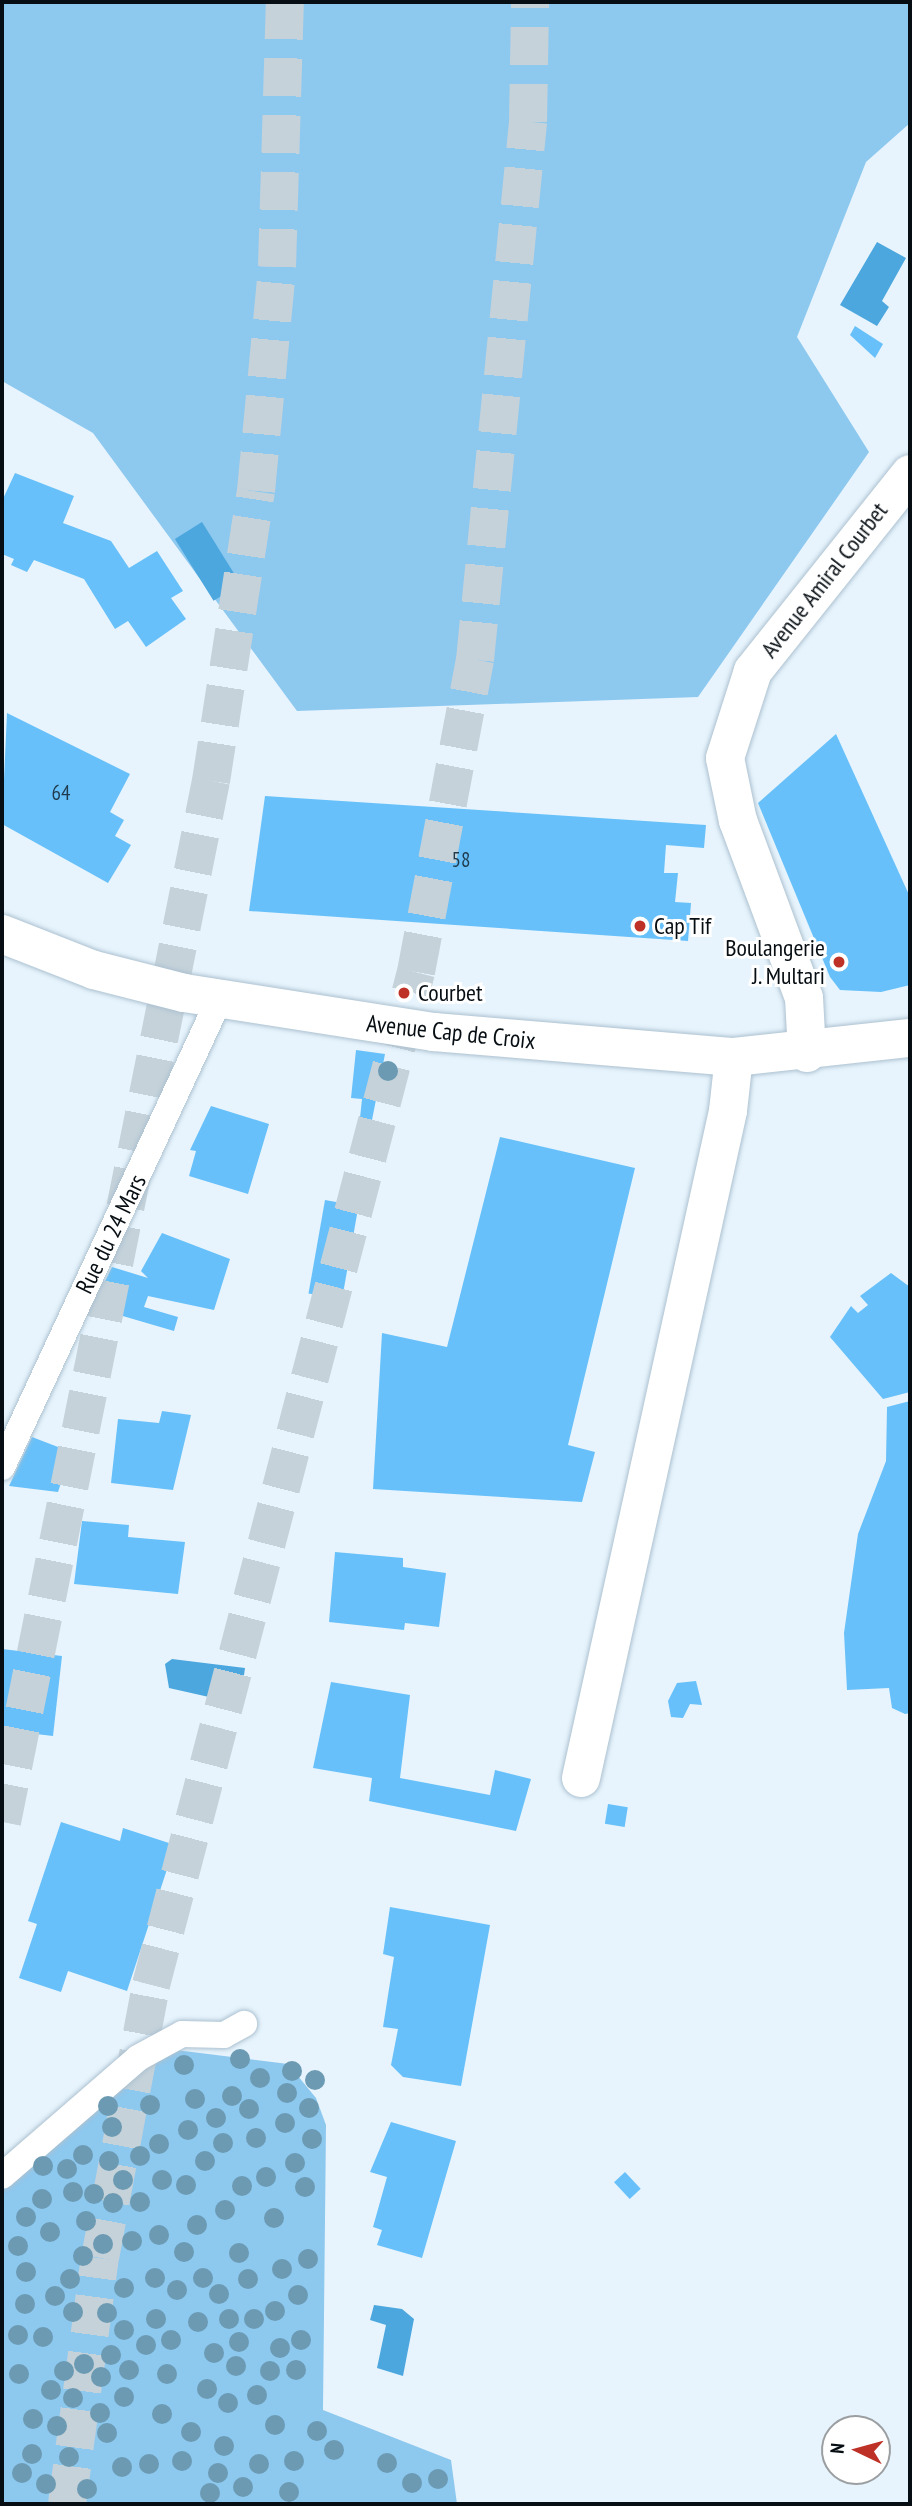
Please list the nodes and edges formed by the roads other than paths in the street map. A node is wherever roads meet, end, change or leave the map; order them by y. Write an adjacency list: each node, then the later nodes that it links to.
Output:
1 (910, 474): 5 (street, Avenue Amiral Courbet)
2 (2, 934): 3 (street, Avenue Cap de Croix)
3 (219, 1000): 6 (street, Avenue Cap de Croix); 7 (lane, Rue du 24 Mars)
4 (910, 1038): 5 (street, Avenue Cap de Croix)
5 (807, 1053): 6 (street, Avenue Cap de Croix)
6 (734, 1057): 8 (street)
7 (2, 1467)
8 (581, 1777)
9 (244, 2024): 10 (lane)
10 (2, 2176)

